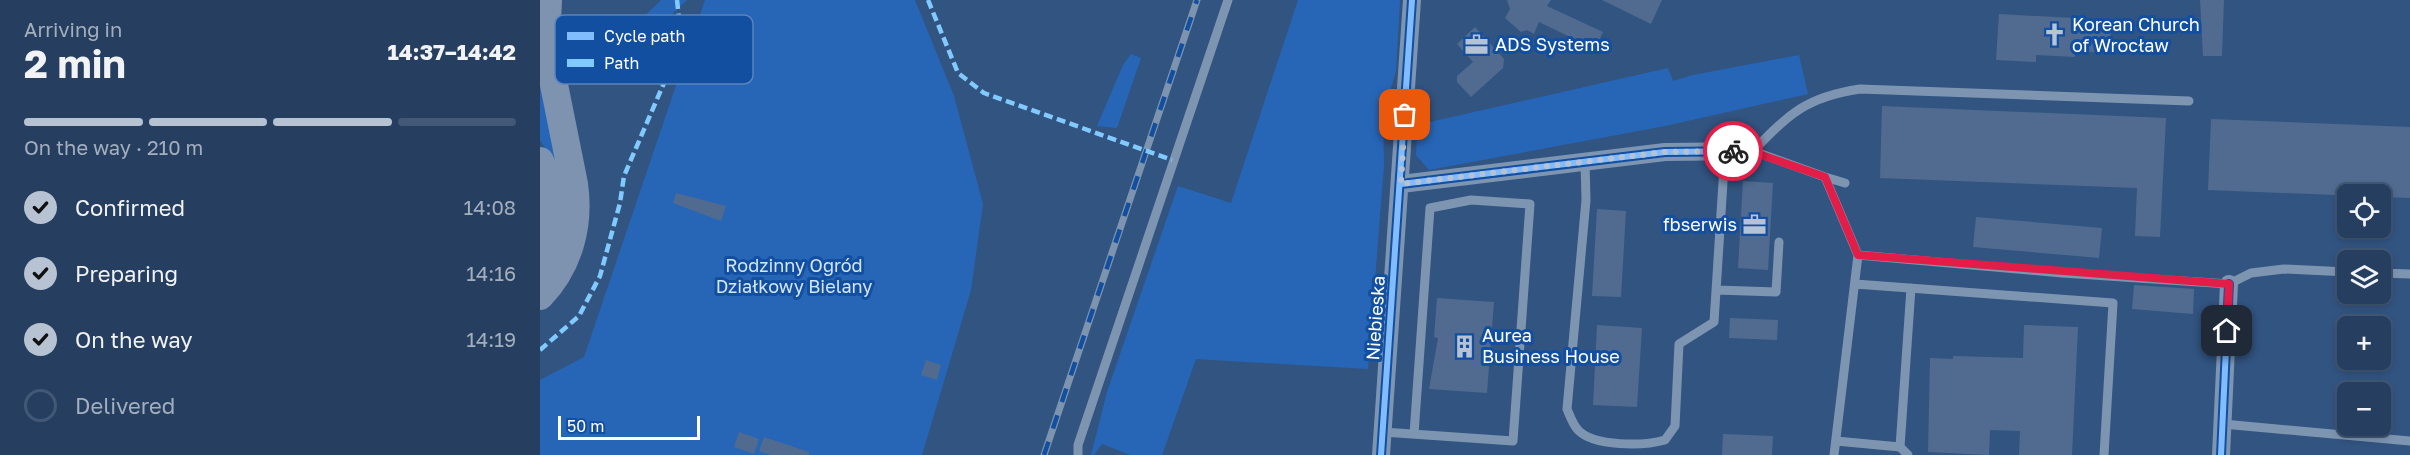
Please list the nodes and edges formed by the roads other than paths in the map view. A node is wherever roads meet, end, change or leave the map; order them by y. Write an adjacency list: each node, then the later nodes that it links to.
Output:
1 (548, 0): 22 (main road)
2 (1227, 0): 29 (lane)
3 (1412, 0): 11 (street, Niebieska)
4 (2190, 101): 6 (lane)
5 (1725, 151): 6 (street); 8 (street); 21 (lane)
6 (1753, 152): 9 (lane)
7 (540, 160): 14 (main road)
8 (1585, 161): 11 (street); 21 (lane)
9 (1825, 177): 10 (lane); 13 (lane)
10 (1845, 183)
11 (1401, 184): 24 (street, Niebieska)
12 (1779, 242): 21 (lane)
13 (1858, 255): 18 (lane); 19 (lane)
14 (540, 265)
15 (2337, 271): 19 (lane)
16 (2391, 273): 17 (lane)
17 (2410, 274)
18 (1855, 284): 20 (lane); 26 (lane)
19 (2229, 284): 23 (street)
20 (1911, 288): 28 (lane); 33 (lane)
21 (1716, 290)
22 (540, 296)
23 (2223, 424): 27 (lane); 34 (street)
24 (1383, 432): 25 (lane); 30 (street, Niebieska)
25 (1414, 434): 25 (lane)
26 (1836, 441): 28 (lane); 31 (lane)
27 (2410, 441)
28 (1900, 447): 32 (lane)
29 (1078, 455)
30 (1381, 455)
31 (1834, 455)
32 (1908, 455)
33 (2104, 455)
34 (2221, 455)

